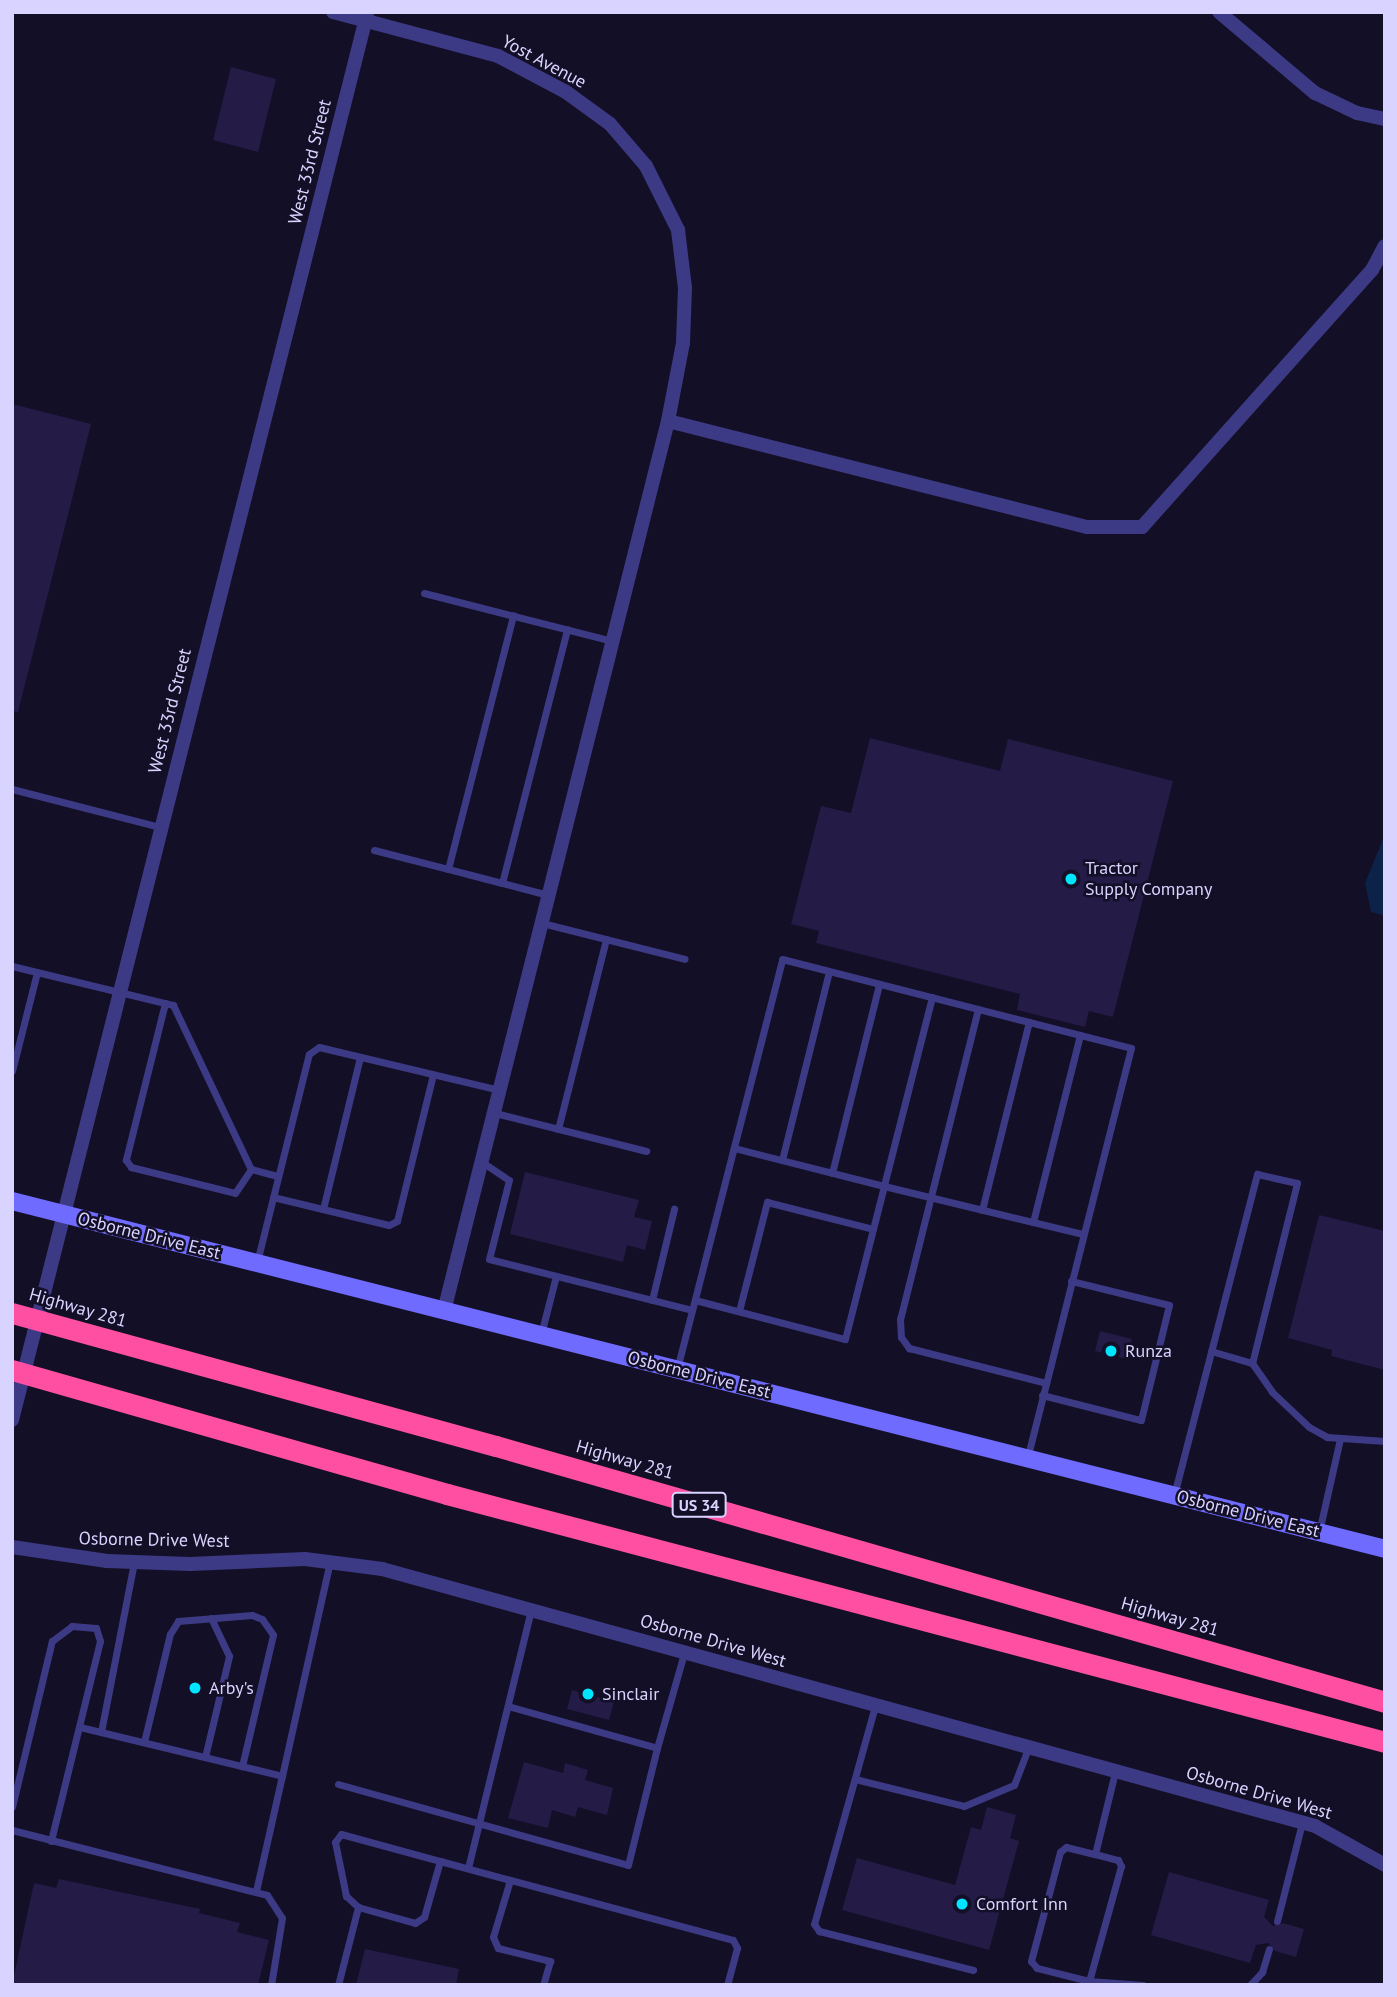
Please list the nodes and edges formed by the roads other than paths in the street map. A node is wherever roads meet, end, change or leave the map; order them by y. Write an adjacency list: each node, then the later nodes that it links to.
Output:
1 (333, 12): 3 (street, Yost Avenue)
2 (1219, 12): 4 (street)
3 (367, 17): 6 (street, Yost Avenue); 12 (street, West 33rd Street)
4 (1385, 118)
5 (1385, 246): 6 (street)
6 (668, 421): 10 (street, Yost Avenue)
7 (425, 593): 8 (lane)
8 (513, 615): 9 (lane); 14 (lane)
9 (567, 629): 10 (lane); 15 (lane)
10 (613, 640): 16 (street, Yost Avenue)
11 (12, 789): 12 (lane)
12 (160, 827): 24 (street, West 33rd Street)
13 (374, 850): 14 (lane)
14 (448, 869): 15 (lane)
15 (502, 883): 16 (lane)
16 (549, 895): 17 (street, Yost Avenue)
17 (542, 923): 18 (lane); 33 (street, Yost Avenue)
18 (606, 939): 19 (lane); 35 (lane)
19 (685, 959)
20 (12, 966): 21 (lane)
21 (37, 972): 24 (lane); 31 (lane)
22 (829, 972): 23 (lane); 36 (lane); 38 (lane)
23 (879, 984): 25 (lane); 41 (lane)
24 (118, 992): 26 (lane); 50 (street, West 33rd Street)
25 (932, 997): 27 (lane); 43 (lane)
26 (165, 1003): 40 (lane); 40 (lane)
27 (978, 1009): 28 (lane); 45 (lane)
28 (1029, 1022): 29 (lane); 49 (lane)
29 (1080, 1035): 51 (lane); 53 (lane)
30 (360, 1057): 32 (lane); 42 (lane); 47 (lane)
31 (12, 1071)
32 (433, 1074): 33 (lane); 47 (lane)
33 (500, 1090): 34 (street, Yost Avenue)
34 (494, 1113): 35 (lane); 39 (street, Yost Avenue)
35 (558, 1129): 37 (lane)
36 (734, 1148): 38 (lane); 58 (lane)
37 (646, 1151)
38 (782, 1160): 41 (lane)
39 (482, 1161): 55 (lane); 60 (street, Yost Avenue)
40 (251, 1169): 42 (lane)
41 (832, 1173): 43 (lane)
42 (278, 1176): 44 (lane)
43 (884, 1186): 45 (lane); 52 (lane)
44 (273, 1197): 47 (lane); 54 (lane)
45 (931, 1198): 49 (lane); 69 (lane)
46 (12, 1201): 50 (street, Osborne Drive East)
47 (323, 1209)
48 (674, 1209): 57 (lane)
49 (982, 1210): 51 (lane)
50 (62, 1214): 54 (street, Osborne Drive East); 63 (street, West 33rd Street)
51 (1033, 1222): 53 (lane)
52 (873, 1229): 61 (lane); 61 (lane)
53 (1083, 1234): 56 (lane)
54 (257, 1263): 60 (street, Osborne Drive East)
55 (556, 1276): 57 (lane); 64 (lane)
56 (1071, 1281): 69 (lane); 70 (lane)
57 (652, 1300): 59 (lane)
58 (695, 1300): 59 (lane); 61 (lane)
59 (692, 1310): 67 (lane)
60 (444, 1311): 64 (street, Osborne Drive East)
61 (739, 1311)
62 (12, 1313): 63 (highway, Highway 281 / US 34)
63 (34, 1320): 68 (street, West 33rd Street); 84 (highway, Highway 281 / US 34)
64 (541, 1335): 67 (street, Osborne Drive East)
65 (1211, 1351): 66 (lane); 66 (lane); 75 (lane)
66 (1252, 1363): 72 (lane)
67 (677, 1370): 74 (street, Osborne Drive East)
68 (18, 1372): 71 (street, West 33rd Street); 90 (highway)
69 (1046, 1383): 70 (lane)
70 (1042, 1395): 74 (lane)
71 (12, 1420)
72 (1340, 1439): 73 (lane); 76 (lane)
73 (1385, 1441)
74 (1027, 1458): 75 (street, Osborne Drive East)
75 (1174, 1496): 76 (street, Osborne Drive East)
76 (1319, 1532): 78 (street, Osborne Drive East)
77 (12, 1547): 79 (street, Osborne Drive West)
78 (1385, 1549)
79 (134, 1562): 80 (street, Osborne Drive West); 88 (lane)
80 (330, 1562): 81 (street, Osborne Drive West); 96 (lane)
81 (531, 1610): 83 (street, Osborne Drive West); 85 (lane)
82 (211, 1618): 89 (lane); 93 (lane); 94 (lane)
83 (684, 1653): 86 (street, Osborne Drive West); 91 (lane)
84 (1385, 1702)
85 (508, 1706): 91 (lane); 100 (lane)
86 (874, 1706): 92 (street, Osborne Drive West); 97 (lane)
87 (80, 1727): 88 (lane); 99 (lane); 103 (lane)
88 (101, 1732): 89 (lane)
89 (144, 1742): 93 (lane)
90 (1385, 1742)
91 (657, 1748): 100 (lane)
92 (1028, 1748): 95 (street, Osborne Drive West); 97 (lane)
93 (205, 1757): 94 (lane)
94 (242, 1766): 96 (lane)
95 (1115, 1772): 101 (street, Osborne Drive West); 104 (lane)
96 (282, 1776): 109 (lane)
97 (855, 1779): 113 (lane)
98 (338, 1784): 100 (lane)
99 (12, 1807)
100 (479, 1823): 107 (lane)
101 (1302, 1823): 106 (street, Osborne Drive West); 111 (lane)
102 (12, 1830): 103 (lane)
103 (51, 1841): 109 (lane)
104 (1095, 1853): 114 (lane); 114 (lane)
105 (440, 1861): 107 (lane); 110 (lane); 110 (lane)
106 (1385, 1866)
107 (468, 1868): 108 (lane)
108 (510, 1880): 117 (lane); 118 (lane)
109 (256, 1891): 115 (lane)
110 (358, 1907): 116 (lane)
111 (1277, 1921)
112 (1269, 1949): 120 (lane)
113 (973, 1970)
114 (1089, 1981): 119 (lane)
115 (271, 1985)
116 (338, 1985)
117 (544, 1985)
118 (727, 1985)
119 (1143, 1985)
120 (1250, 1985)

